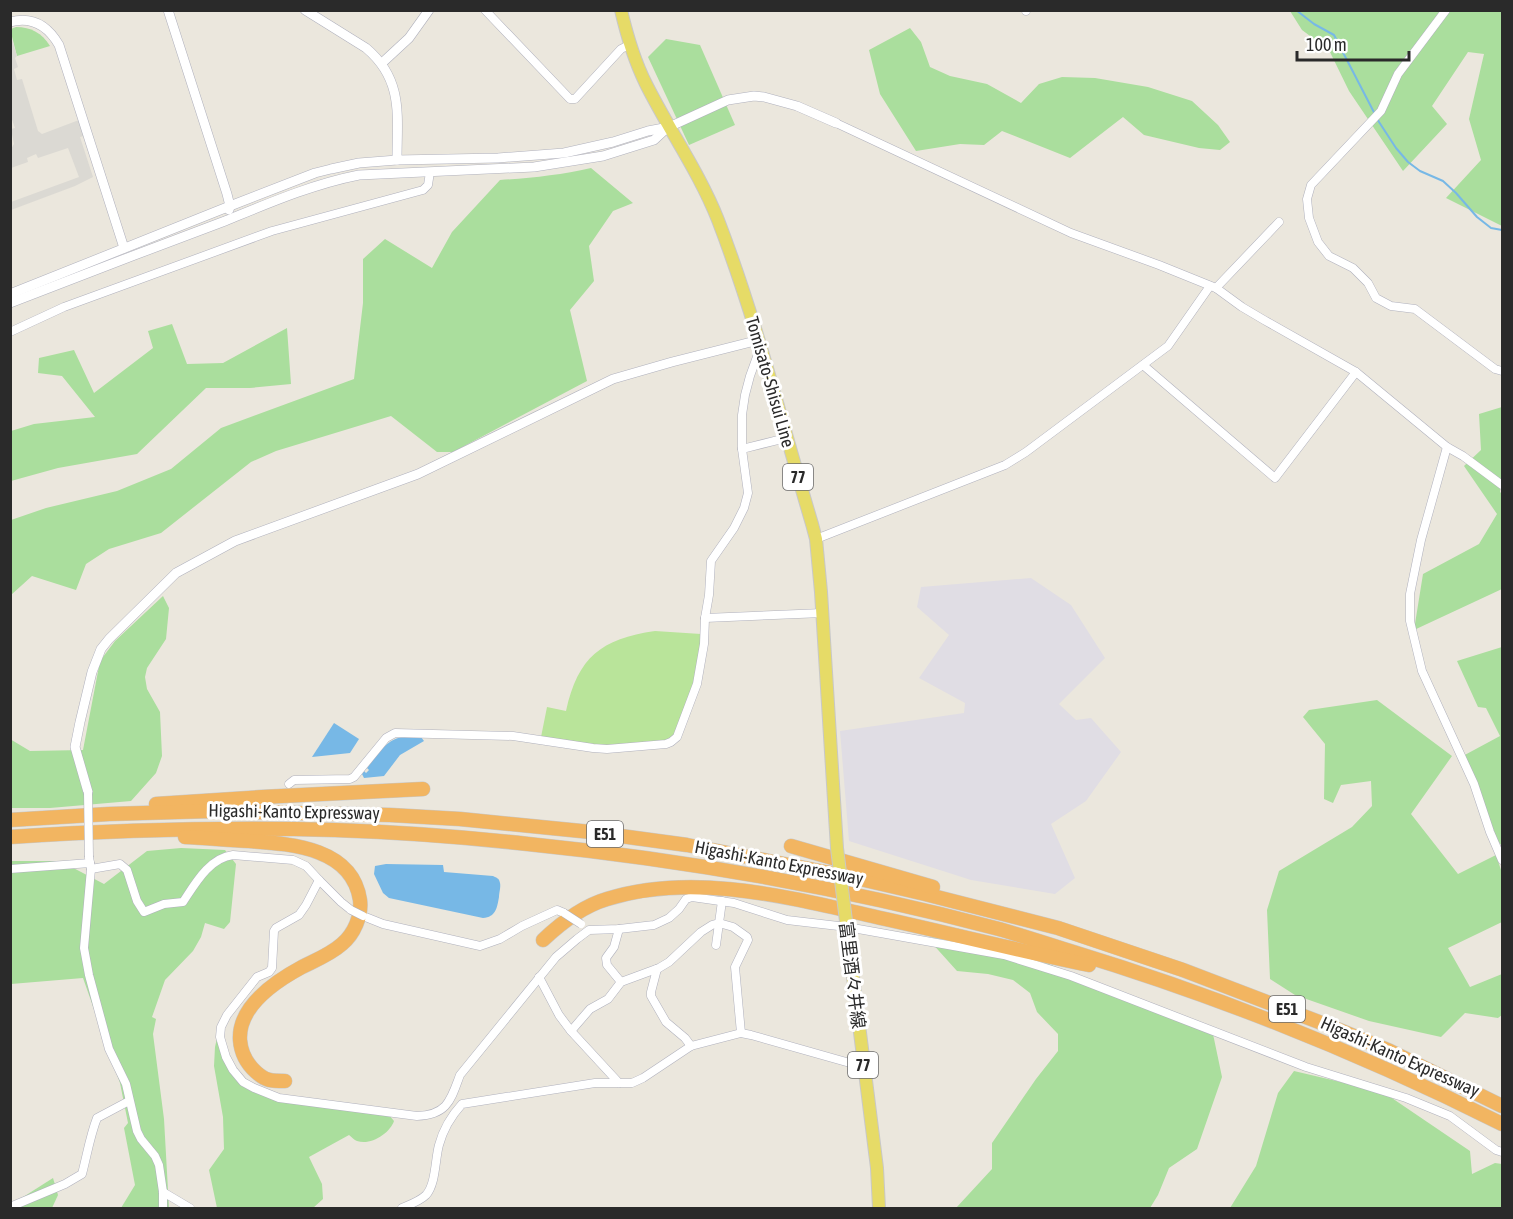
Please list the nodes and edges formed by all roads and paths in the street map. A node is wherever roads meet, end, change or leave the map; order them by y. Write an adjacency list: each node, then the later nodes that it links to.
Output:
1 (168, 10): 14 (street)
2 (305, 10): 9 (street)
3 (429, 10): 9 (street)
4 (485, 10): 8 (street)
5 (621, 10): 8 (main road, Tomisato-Shisui Line / 77)
6 (1446, 10): 25 (street)
7 (10, 22): 18 (street)
8 (630, 46): 11 (main road, Tomisato-Shisui Line / 77)
9 (382, 63): 12 (street)
10 (836, 123): 11 (street); 19 (street)
11 (669, 127): 12 (street); 13 (street); 23 (main road, Tomisato-Shisui Line / 77)
12 (397, 160): 14 (street)
13 (430, 172): 15 (street); 22 (street)
14 (230, 206): 15 (street); 16 (street); 18 (street)
15 (256, 208): 16 (street)
16 (224, 221): 21 (street)
17 (1279, 222): 19 (street)
18 (124, 248): 20 (street)
19 (1213, 287): 24 (street); 26 (street)
20 (10, 294)
21 (10, 303)
22 (10, 332)
23 (760, 346): 27 (main road, Tomisato-Shisui Line / 77); 29 (street); 36 (street)
24 (1143, 365): 26 (street); 31 (street)
25 (1503, 371)
26 (1356, 372): 28 (street)
27 (786, 438): 29 (street); 31 (main road, Tomisato-Shisui Line / 77)
28 (1447, 447): 30 (street); 43 (street)
29 (742, 449): 33 (street)
30 (1503, 485)
31 (816, 539): 32 (main road, Tomisato-Shisui Line / 77)
32 (823, 613): 33 (street); 42 (main road, Tomisato-Shisui Line / 77)
33 (705, 618): 34 (street)
34 (290, 784)
35 (423, 789): 37 (highway)
36 (88, 792): 44 (street, bridge)
37 (56, 817): 38 (highway, Higashi-Kanto Expressway / E51); 48 (highway, Higashi-Kanto Expressway / E51)
38 (10, 820)
39 (111, 831): 40 (highway, Higashi-Kanto Expressway / E51); 57 (highway, Higashi-Kanto Expressway / E51); 63 (highway)
40 (10, 837)
41 (791, 846): 48 (highway)
42 (837, 849): 50 (main road, 富里酒々井線 / 77, bridge)
43 (1503, 860)
44 (90, 863): 45 (street); 46 (street); 66 (street)
45 (10, 869)
46 (319, 880): 52 (street, bridge); 65 (street)
47 (722, 901): 49 (street); 50 (street); 51 (street)
48 (1004, 914): 68 (highway, Higashi-Kanto Expressway / E51)
49 (719, 923): 54 (street); 55 (street); 60 (street)
50 (846, 924): 62 (main road, 富里酒々井線 / 77); 70 (street)
51 (619, 929): 52 (street); 58 (street)
52 (589, 930): 56 (street)
53 (543, 940): 57 (highway)
54 (716, 945)
55 (657, 969): 58 (street); 61 (street)
56 (539, 977): 59 (street); 65 (street)
57 (1158, 979): 69 (highway, Higashi-Kanto Expressway / E51)
58 (621, 982): 59 (street)
59 (571, 1031): 64 (street)
60 (741, 1033): 61 (street); 62 (street)
61 (691, 1046): 64 (street)
62 (864, 1067): 76 (main road, 富里酒々井線 / 77)
63 (285, 1081)
64 (619, 1083): 67 (street)
65 (454, 1093): 67 (street)
66 (129, 1101): 71 (street); 72 (street)
67 (462, 1104): 75 (street)
68 (1503, 1106)
69 (1503, 1124)
70 (1503, 1152)
71 (164, 1192): 73 (street); 74 (street)
72 (10, 1207)
73 (163, 1209)
74 (190, 1209)
75 (402, 1209)
76 (879, 1209)

